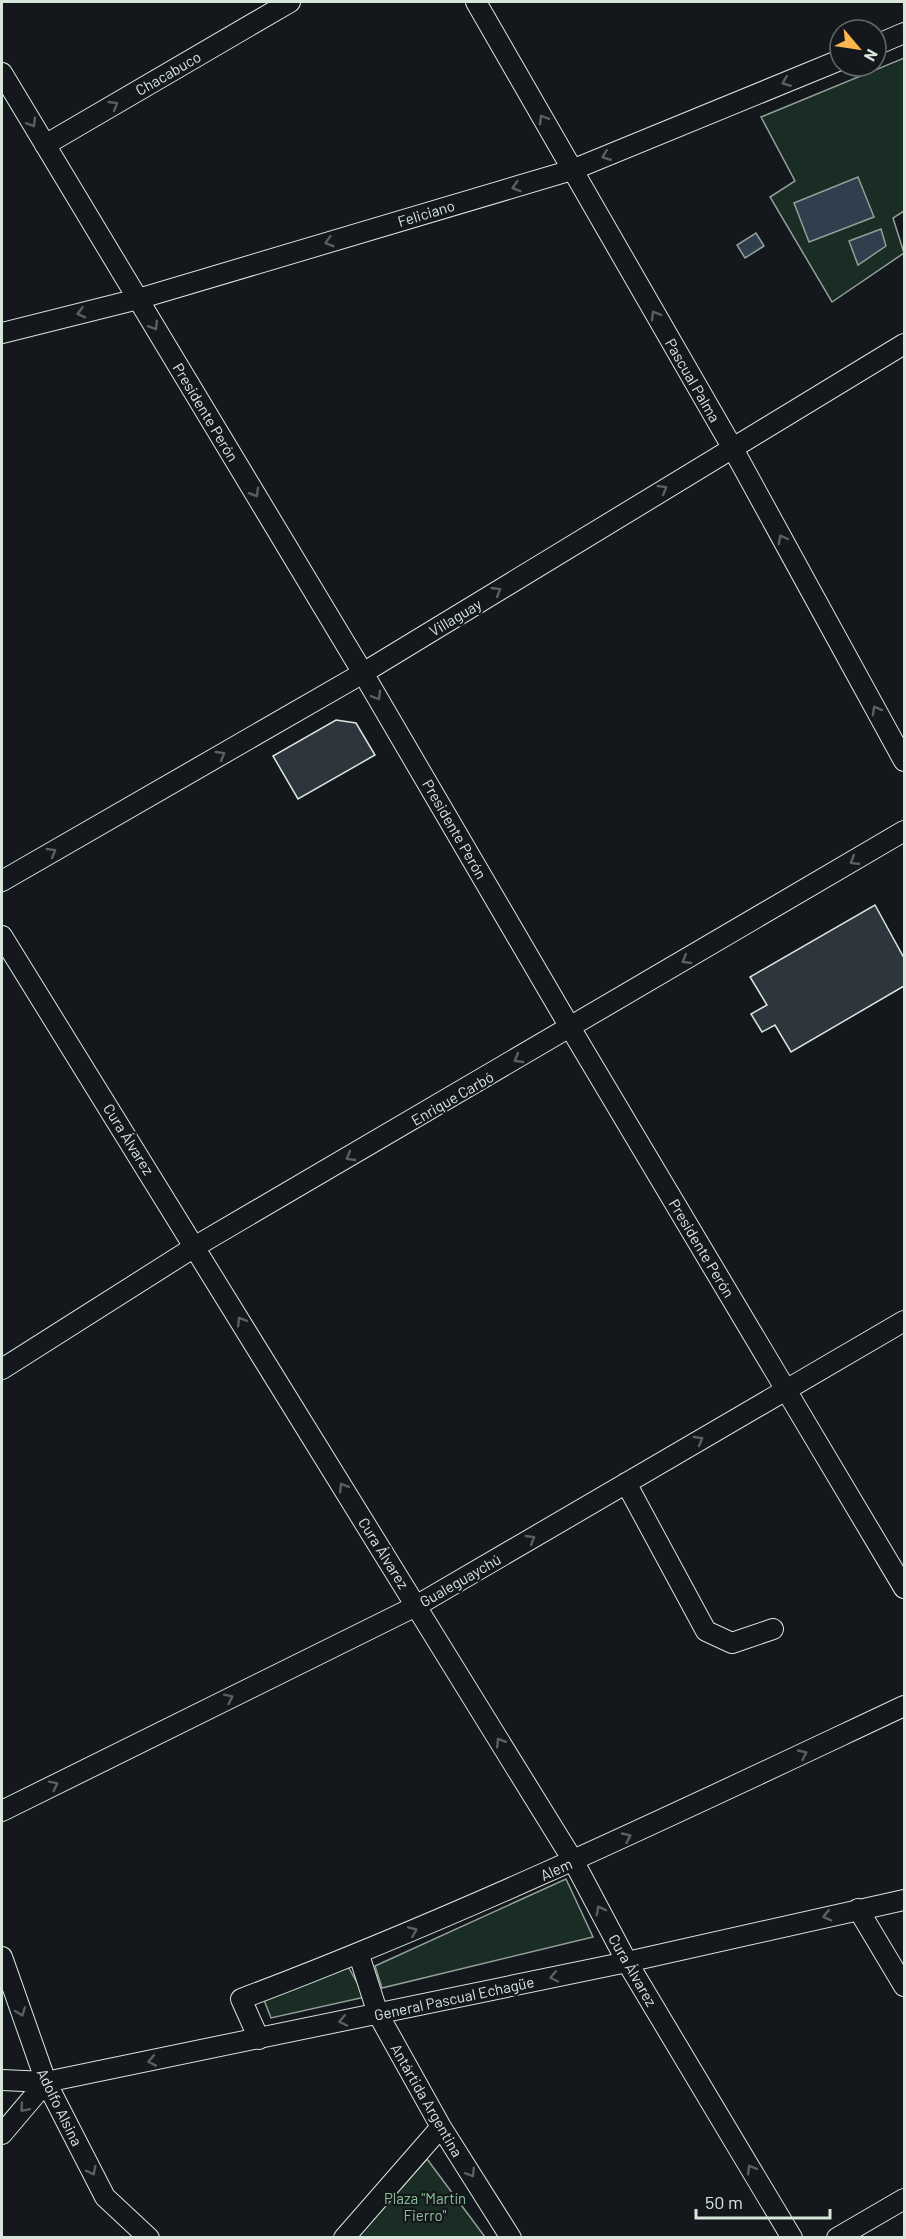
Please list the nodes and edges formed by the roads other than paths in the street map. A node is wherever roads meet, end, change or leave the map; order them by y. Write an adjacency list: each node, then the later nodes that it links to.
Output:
1 (290, 2): 7 (street, Chacabuco, one-way to 1)
2 (476, 2): 8 (street, Pascual Palma, one-way to 2)
3 (904, 33): 4 (street)
4 (888, 40)
5 (828, 65): 8 (street, Feliciano, one-way to 8)
6 (2, 73): 7 (street, Presidente Perón, one-way to 7)
7 (45, 145): 9 (street, Presidente Perón)
8 (572, 170): 9 (street, Feliciano, one-way to 9); 12 (street, Pascual Palma, one-way to 8)
9 (138, 299): 10 (street, Feliciano, one-way to 10); 13 (street, Presidente Perón, one-way to 13)
10 (2, 333)
11 (904, 344): 12 (street, Villaguay)
12 (732, 447): 13 (street, Villaguay, one-way to 12); 14 (street, Pascual Palma, one-way to 12)
13 (363, 673): 16 (street, Villaguay, one-way to 13); 18 (street, Presidente Perón, one-way to 18)
14 (904, 761)
15 (904, 831): 18 (street, Enrique Carbó, one-way to 18)
16 (2, 881)
17 (2, 936): 19 (street, Cura Álvarez)
18 (571, 1029): 19 (street, Enrique Carbó, one-way to 19); 22 (street, Presidente Perón)
19 (196, 1246): 21 (street, Enrique Carbó); 25 (street, Cura Álvarez, one-way to 19)
20 (904, 1321): 22 (street, Gualeguaychú)
21 (2, 1369)
22 (786, 1389): 23 (street, Gualeguaychú, one-way to 22); 24 (street, Presidente Perón)
23 (626, 1483): 25 (street, Gualeguaychú, one-way to 23); 26 (street)
24 (904, 1588)
25 (416, 1606): 28 (street, Gualeguaychú, one-way to 25); 29 (street, Cura Álvarez, one-way to 25)
26 (773, 1629)
27 (904, 1706): 29 (street, Alem, one-way to 27)
28 (2, 1811)
29 (574, 1862): 32 (street, Alem, one-way to 29); 34 (street, Cura Álvarez, one-way to 29)
30 (904, 1900): 31 (street, General Pascual Echagüe)
31 (858, 1909): 34 (street, General Pascual Echagüe, one-way to 34); 35 (street)
32 (359, 1954): 36 (street, Antártida Argentina); 37 (street, Alem)
33 (2, 1957): 39 (street, Adolfo Alsina, one-way to 39)
34 (627, 1962): 36 (street, General Pascual Echagüe, one-way to 36); 46 (street, Cura Álvarez, one-way to 34)
35 (904, 1986)
36 (378, 2014): 37 (street, General Pascual Echagüe, one-way to 37); 40 (street, Antártida Argentina)
37 (259, 2039): 39 (street, General Pascual Echagüe, one-way to 39)
38 (2, 2080): 39 (street, General Pascual Echagüe)
39 (46, 2082): 41 (street, one-way to 41); 43 (street, Adolfo Alsina, one-way to 43)
40 (441, 2127): 44 (street); 45 (street, Antártida Argentina, one-way to 45)
41 (2, 2134)
42 (904, 2199): 47 (street)
43 (149, 2238)
44 (344, 2238)
45 (511, 2238)
46 (792, 2238)
47 (837, 2238)

